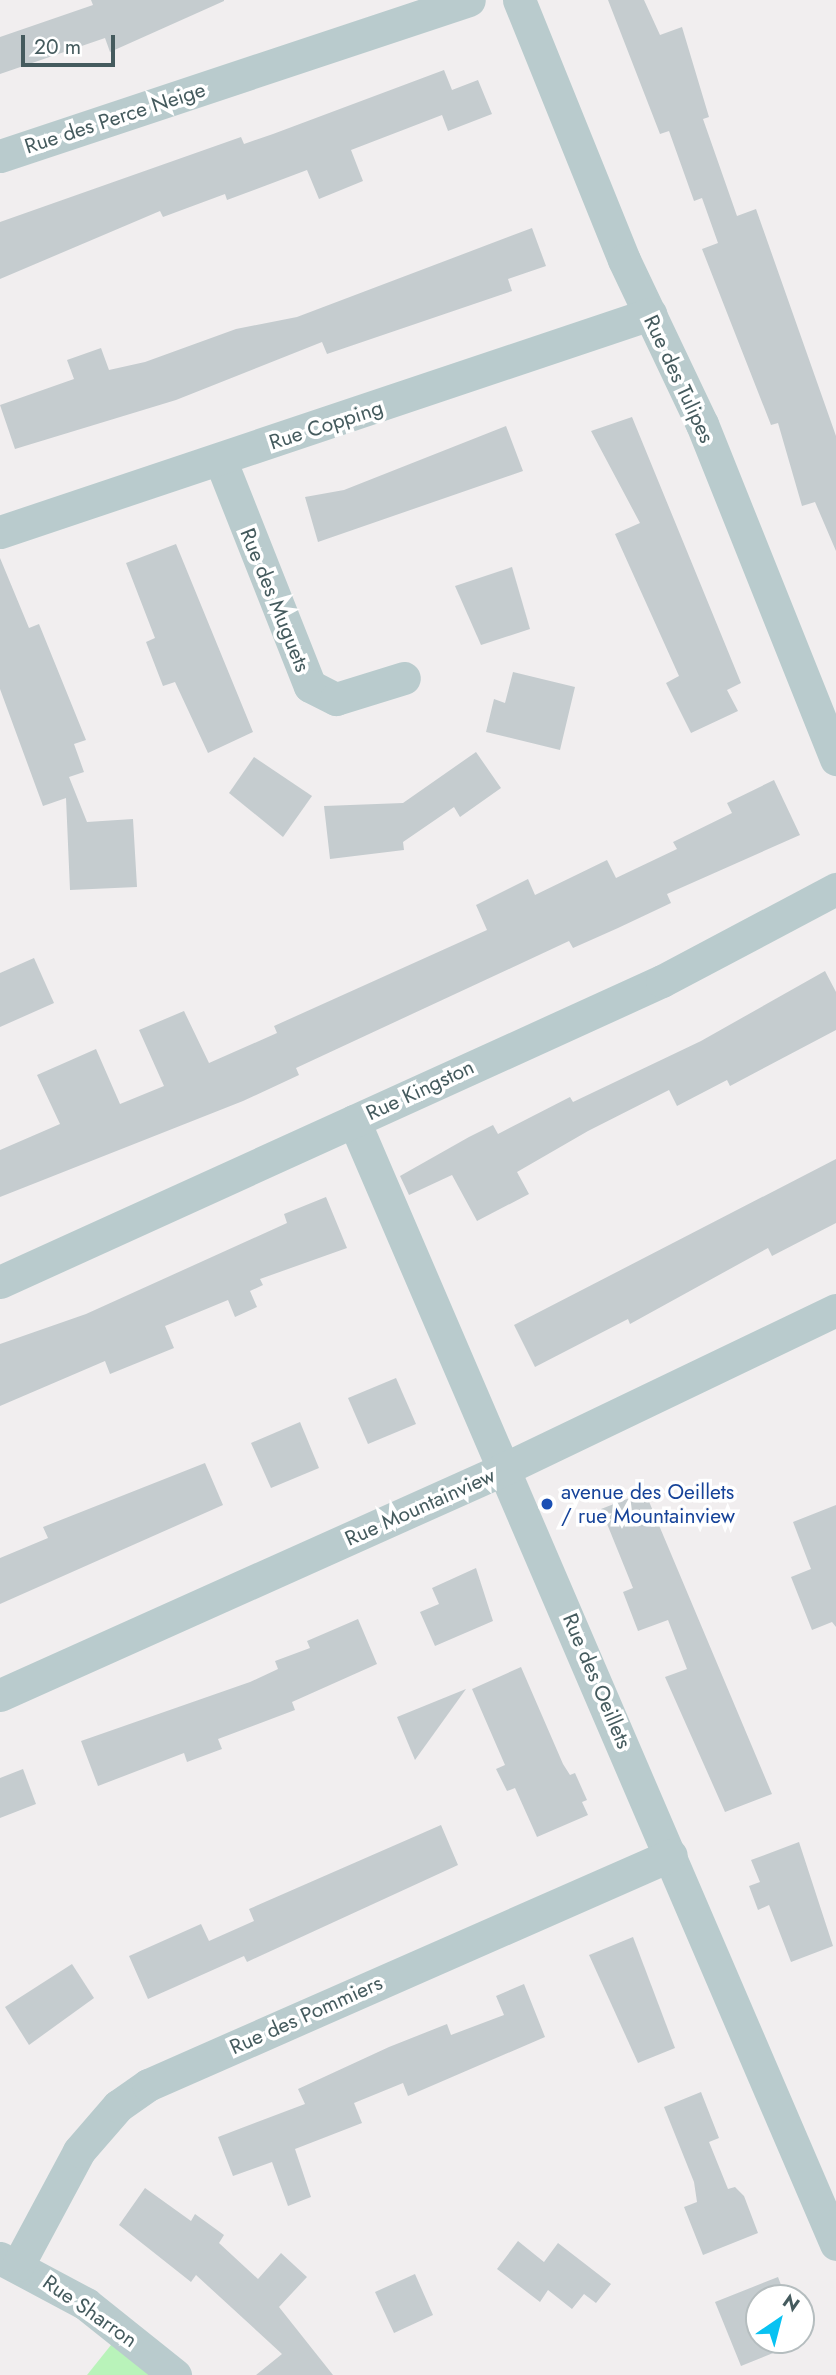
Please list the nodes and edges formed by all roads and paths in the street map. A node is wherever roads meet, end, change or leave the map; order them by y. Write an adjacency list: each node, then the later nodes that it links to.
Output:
1 (469, 0): 3 (street, Rue des Perce Neige)
2 (519, 0): 4 (street, Rue des Tulipes)
3 (0, 156)
4 (650, 314): 5 (street, Rue Copping); 8 (street, Rue des Tulipes)
5 (220, 459): 6 (street, Rue Copping); 7 (street, Rue des Muguets)
6 (0, 532)
7 (404, 678)
8 (836, 759)
9 (836, 889): 10 (street, Rue Kingston)
10 (354, 1121): 11 (street, Rue Kingston); 13 (street, Rue des Oeillets)
11 (0, 1282)
12 (836, 1310): 13 (street, Rue Mountainview)
13 (504, 1469): 14 (street, Rue Mountainview); 15 (street, Rue des Oeillets)
14 (0, 1695)
15 (671, 1855): 16 (street, Rue des Oeillets); 17 (street, Rue des Pommiers)
16 (836, 2244)
17 (9, 2261): 18 (street, Rue Sharron)
18 (175, 2375)

